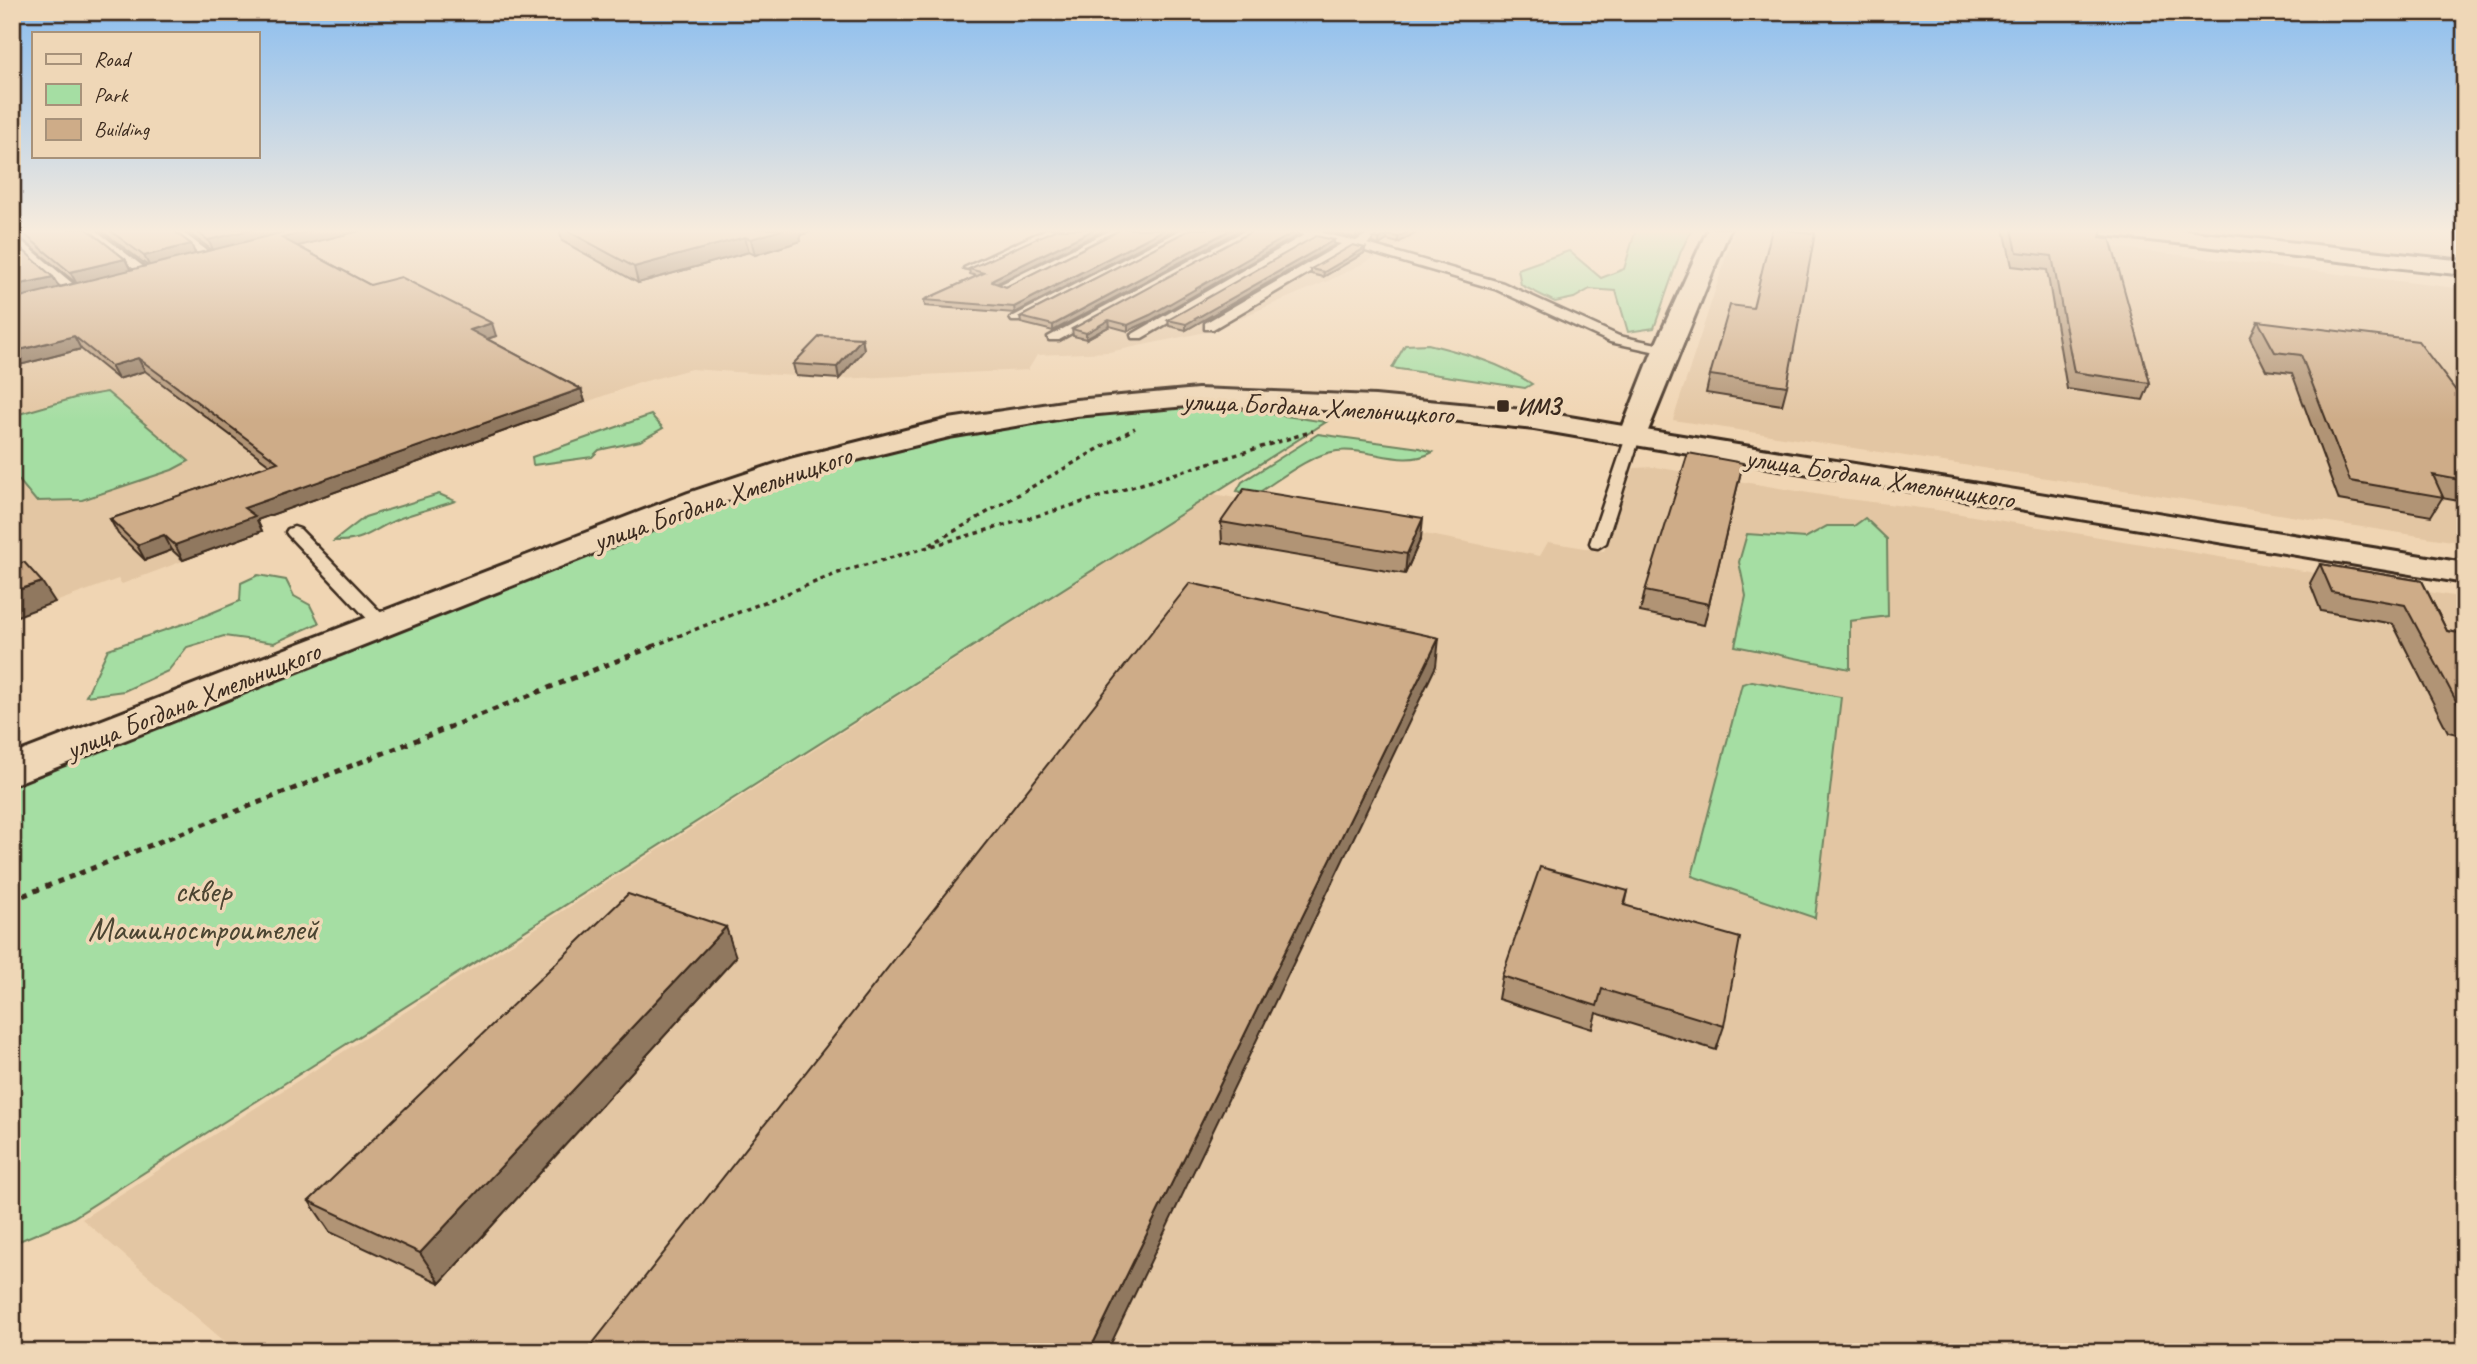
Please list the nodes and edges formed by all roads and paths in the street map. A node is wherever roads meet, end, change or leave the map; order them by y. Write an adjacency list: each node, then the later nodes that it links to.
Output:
1 (1066, 293): 7 (lane)
2 (1137, 293): 10 (lane)
3 (1211, 293): 9 (lane)
4 (1268, 293): 8 (lane)
5 (1514, 293): 11 (lane)
6 (1692, 293): 11 (main road)
7 (1016, 318)
8 (1209, 326)
9 (1137, 335)
10 (1054, 337)
11 (1666, 350): 14 (main road)
12 (1140, 425): 17 (path)
13 (1312, 431): 17 (path)
14 (1633, 437): 16 (lane); 18 (main road, улица Богдана Хмельницкого); 19 (main road, улица Богдана Хмельницкого)
15 (294, 532): 19 (lane)
16 (1598, 543)
17 (923, 549): 21 (path)
18 (2465, 573)
19 (383, 625): 20 (main road, улица Богдана Хмельницкого)
20 (12, 771)
21 (12, 900)

